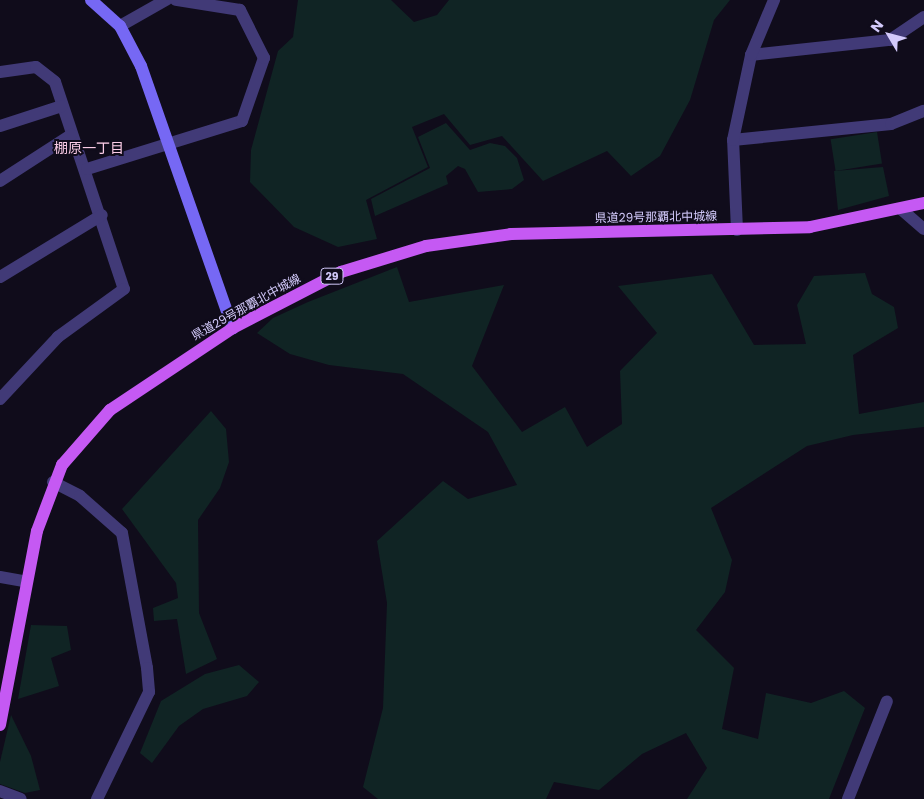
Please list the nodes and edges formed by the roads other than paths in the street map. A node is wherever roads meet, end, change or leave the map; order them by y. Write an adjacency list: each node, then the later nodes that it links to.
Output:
1 (91, 0): 6 (street)
2 (166, 0): 6 (street)
3 (176, 0): 14 (street)
4 (774, 0): 7 (street)
5 (924, 17): 7 (street)
6 (120, 26): 14 (street)
7 (751, 55): 13 (street)
8 (0, 72): 9 (street)
9 (62, 106): 11 (street); 12 (street)
10 (924, 111): 13 (street)
11 (0, 126)
12 (71, 135): 15 (street); 16 (street)
13 (733, 140): 21 (street)
14 (168, 144): 15 (street); 23 (street)
15 (87, 169): 19 (street)
16 (0, 181)
17 (924, 203): 18 (main road, 県道29号那覇北中城線 / 29)
18 (902, 210): 20 (street); 21 (main road, 県道29号那覇北中城線 / 29)
19 (102, 215): 22 (street); 24 (street)
20 (924, 229)
21 (737, 230): 23 (main road, 県道29号那覇北中城線 / 29)
22 (0, 277)
23 (233, 328): 25 (main road, 県道29号那覇北中城線 / 29)
24 (0, 399)
25 (53, 482): 27 (main road, 県道29号那覇北中城線 / 29); 32 (street)
26 (0, 577): 27 (street)
27 (27, 582): 29 (main road, 県道29号那覇北中城線 / 29)
28 (887, 701): 33 (street)
29 (0, 725)
30 (0, 791): 31 (street)
31 (21, 799)
32 (97, 799)
33 (848, 799)

